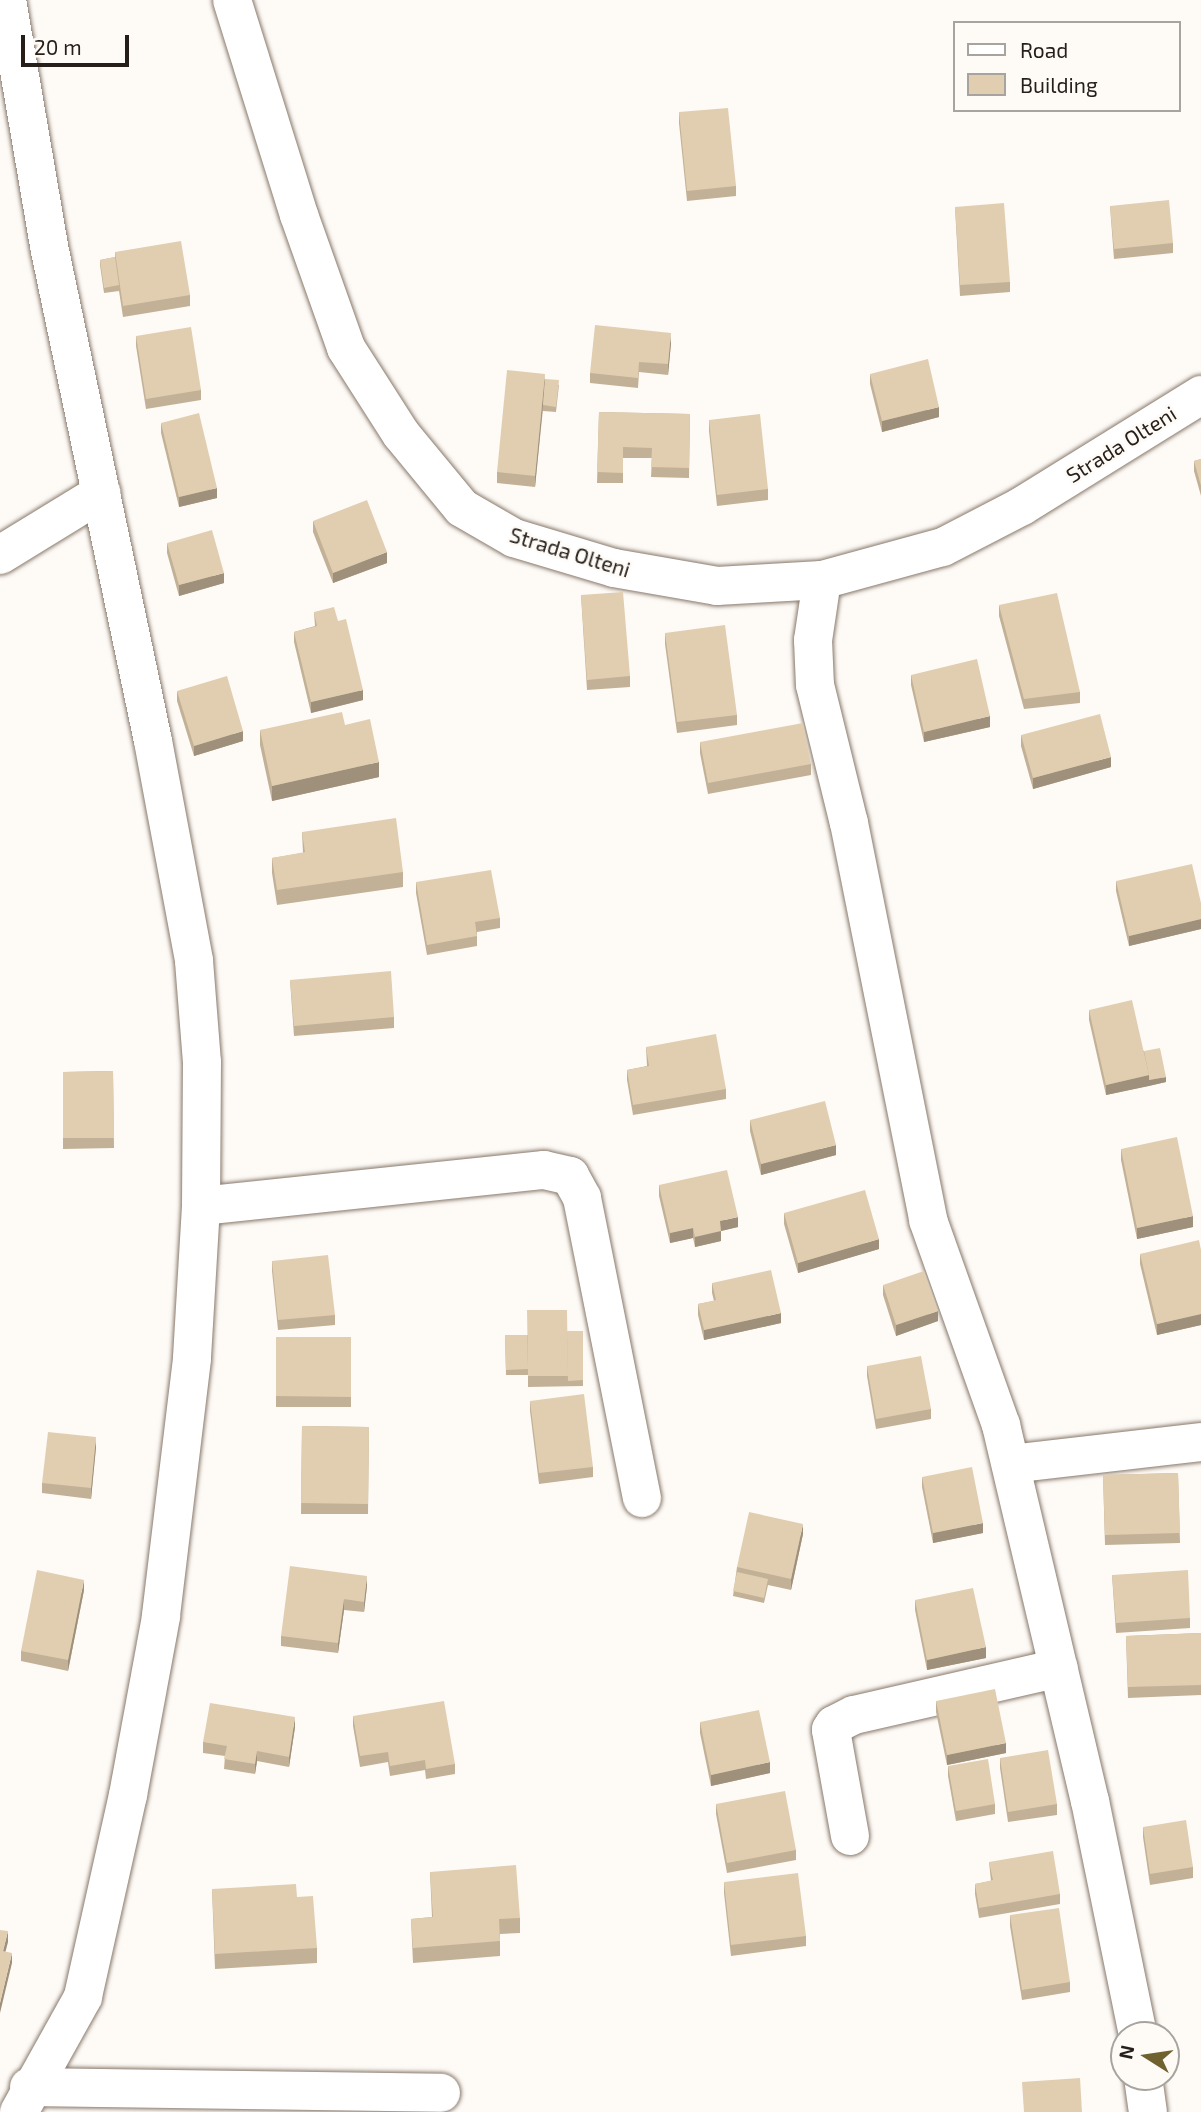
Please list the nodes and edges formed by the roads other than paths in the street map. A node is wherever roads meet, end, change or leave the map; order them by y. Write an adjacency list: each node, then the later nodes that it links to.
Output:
1 (7, 0): 4 (street)
2 (232, 0): 6 (street, Strada Olteni)
3 (1201, 396): 6 (street, Strada Olteni)
4 (101, 492): 5 (street); 7 (street)
5 (0, 555)
6 (822, 580): 9 (street)
7 (201, 1206): 10 (street); 16 (street)
8 (1201, 1442): 9 (street)
9 (1011, 1464): 11 (street)
10 (642, 1498)
11 (1059, 1668): 12 (street); 13 (street)
12 (850, 1836)
13 (1136, 2021)
14 (1145, 2091): 17 (street)
15 (442, 2092): 16 (street)
16 (24, 2100)
17 (1148, 2112)

